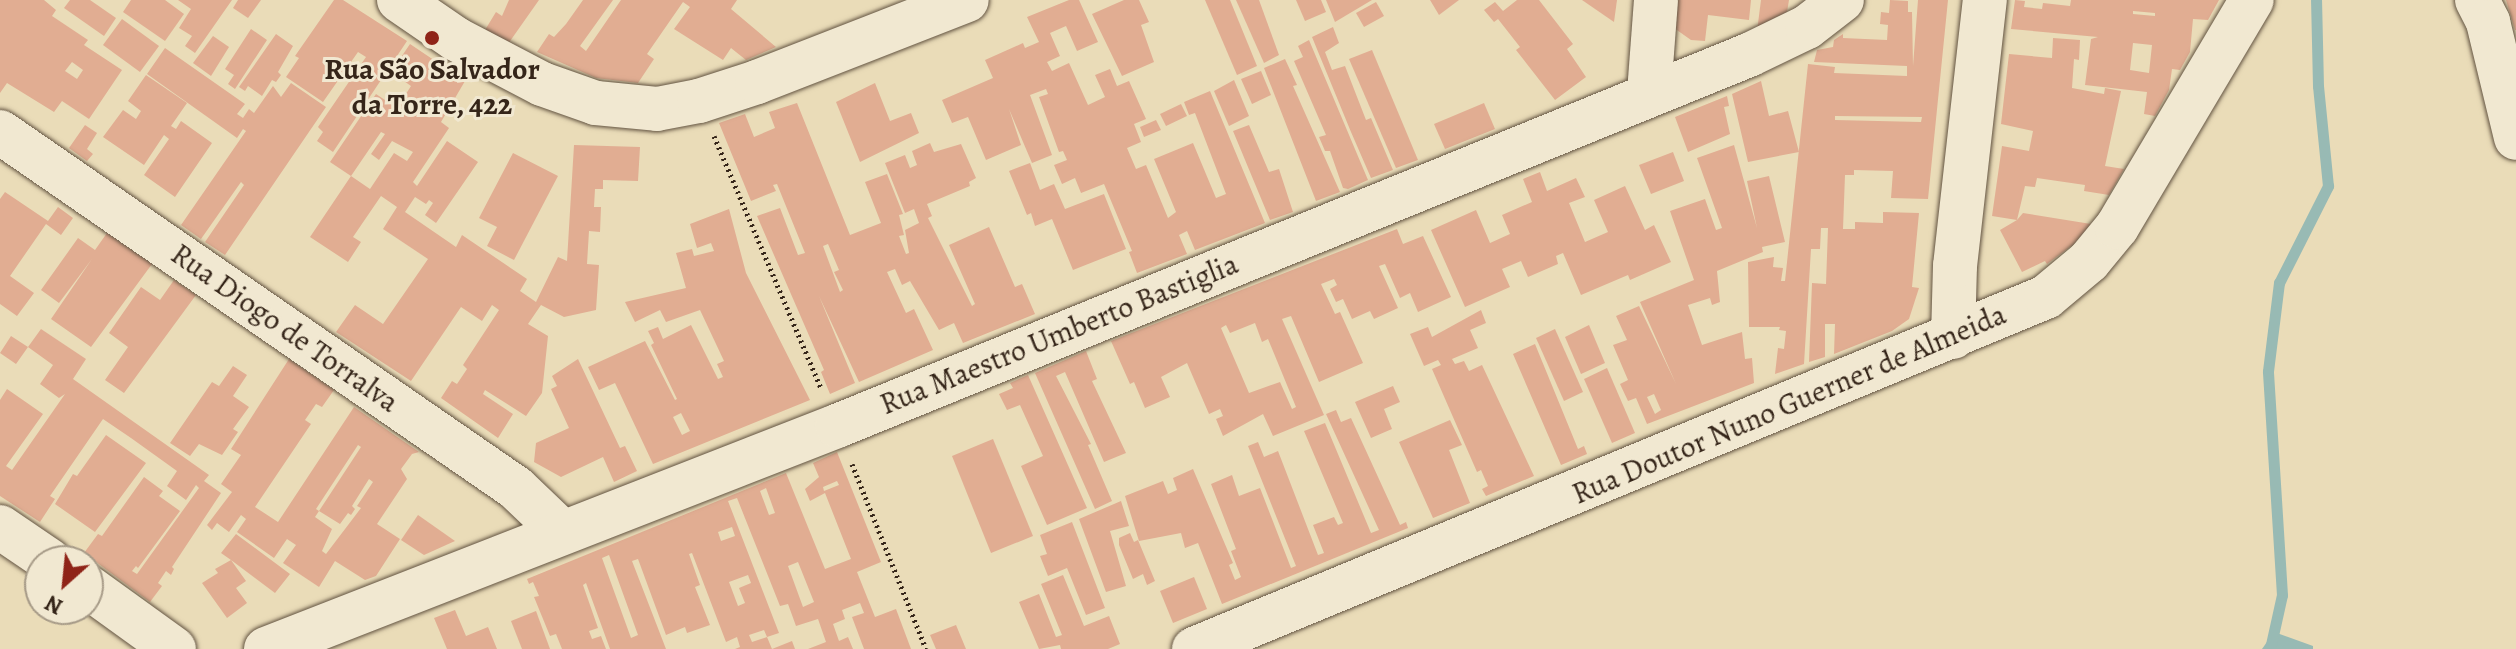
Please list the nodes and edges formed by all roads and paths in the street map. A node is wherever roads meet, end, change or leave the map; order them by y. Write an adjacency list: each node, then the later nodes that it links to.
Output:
1 (399, 0): 9 (street)
2 (967, 0): 9 (street)
3 (1656, 0): 8 (street)
4 (1842, 0): 8 (street, Rua Maestro Umberto Bastiglia)
5 (1985, 0): 12 (street)
6 (2252, 0): 12 (street, Rua Doutor Nuno Guerner de Almeida)
7 (2477, 0): 11 (street)
8 (1649, 93): 13 (street, Rua Maestro Umberto Bastiglia)
9 (699, 101): 13 (path)
10 (0, 132): 15 (street, Rua Diogo de Torralva)
11 (2516, 138)
12 (1953, 337): 21 (street, Rua Doutor Nuno Guerner de Almeida)
13 (837, 426): 15 (street, Rua Maestro Umberto Bastiglia); 20 (path)
14 (0, 527): 16 (street)
15 (562, 532): 19 (street, Rua Maestro Umberto Bastiglia)
16 (26, 545)
17 (104, 599): 18 (street)
18 (174, 649)
19 (266, 649)
20 (926, 649)
21 (1194, 649)

